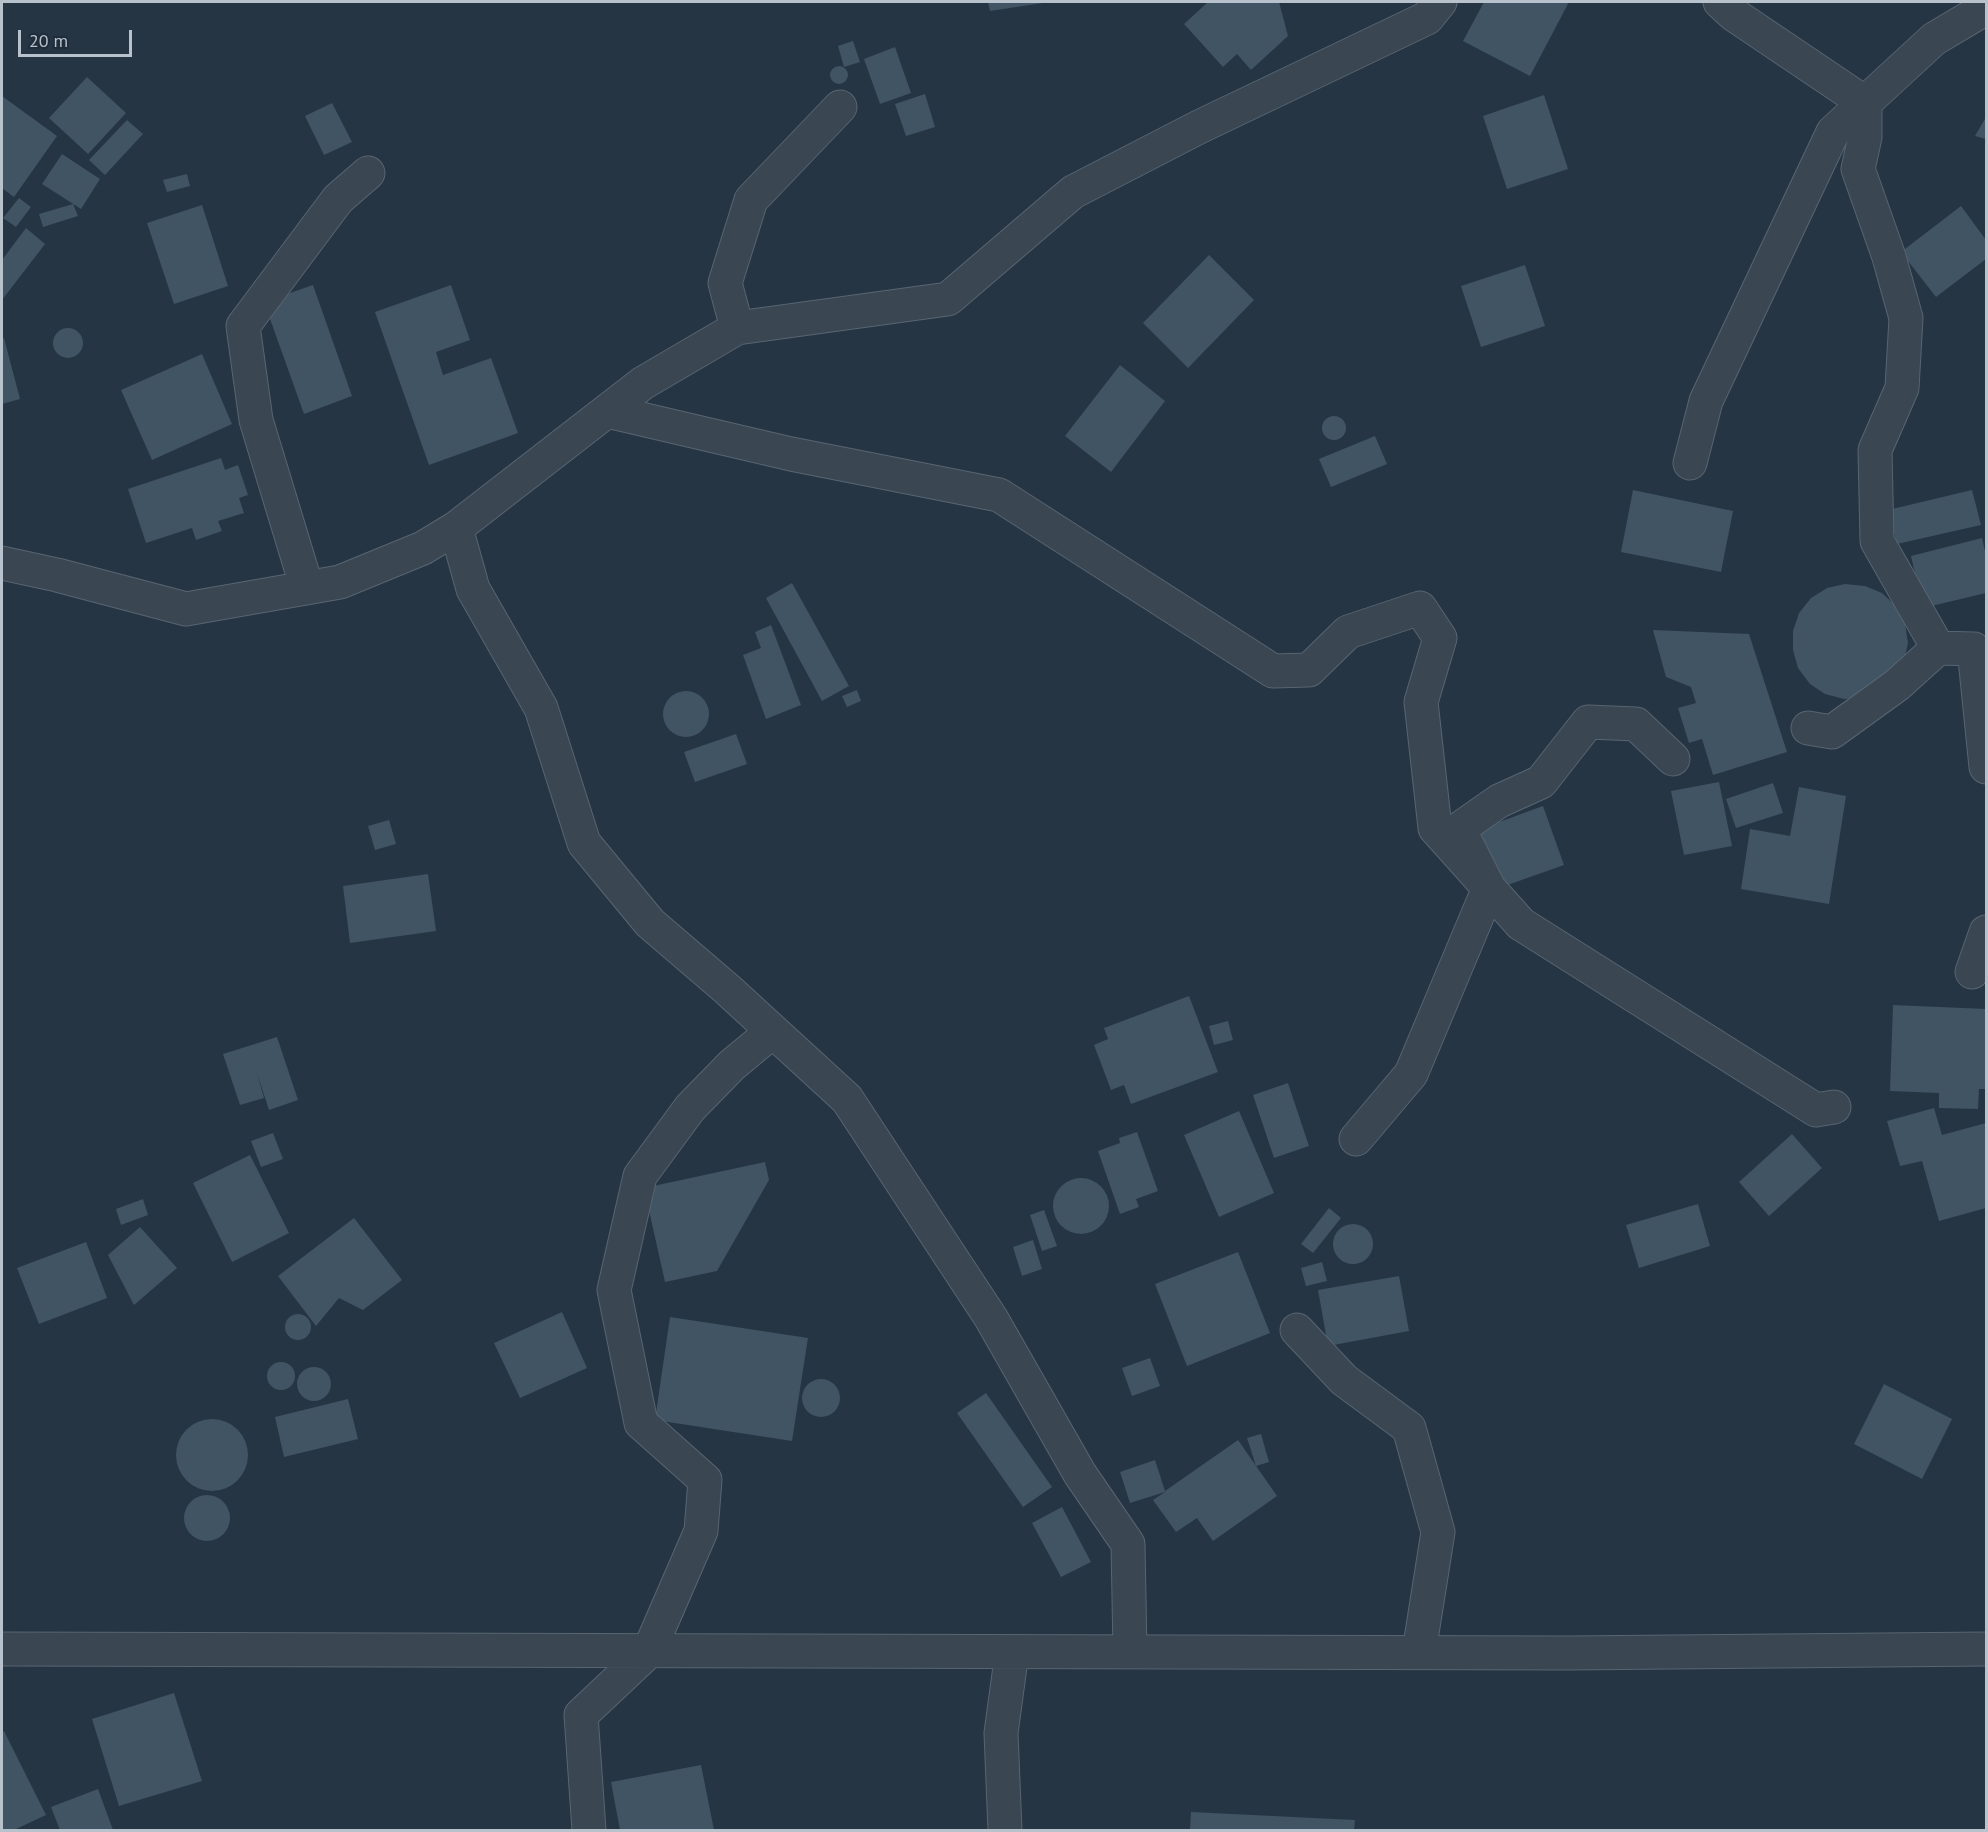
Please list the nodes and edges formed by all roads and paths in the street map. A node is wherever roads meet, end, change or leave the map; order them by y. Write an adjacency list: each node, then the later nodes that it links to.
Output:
1 (1440, 2): 7 (street)
2 (1720, 2): 4 (street)
3 (1986, 8): 4 (street)
4 (1865, 103): 9 (street); 13 (street)
5 (840, 107): 7 (street)
6 (368, 173): 12 (street)
7 (737, 328): 8 (street)
8 (607, 411): 10 (street); 17 (street)
9 (1690, 463)
10 (456, 528): 12 (street); 20 (street)
11 (2, 563): 12 (street)
12 (307, 588)
13 (1938, 648): 14 (street); 16 (street)
14 (1808, 728)
15 (1673, 759): 17 (street)
16 (1986, 767)
17 (1489, 888): 21 (street); 22 (street)
18 (1986, 932): 19 (street)
19 (1972, 972)
20 (773, 1031): 26 (street); 28 (street)
21 (1834, 1107)
22 (1356, 1139)
23 (1297, 1330): 29 (street)
24 (2, 1649): 26 (street)
25 (1986, 1649): 29 (street)
26 (649, 1651): 27 (street); 30 (street)
27 (1012, 1652): 28 (street); 31 (street)
28 (1130, 1652): 29 (street)
29 (1419, 1652)
30 (589, 1830)
31 (1005, 1830)

